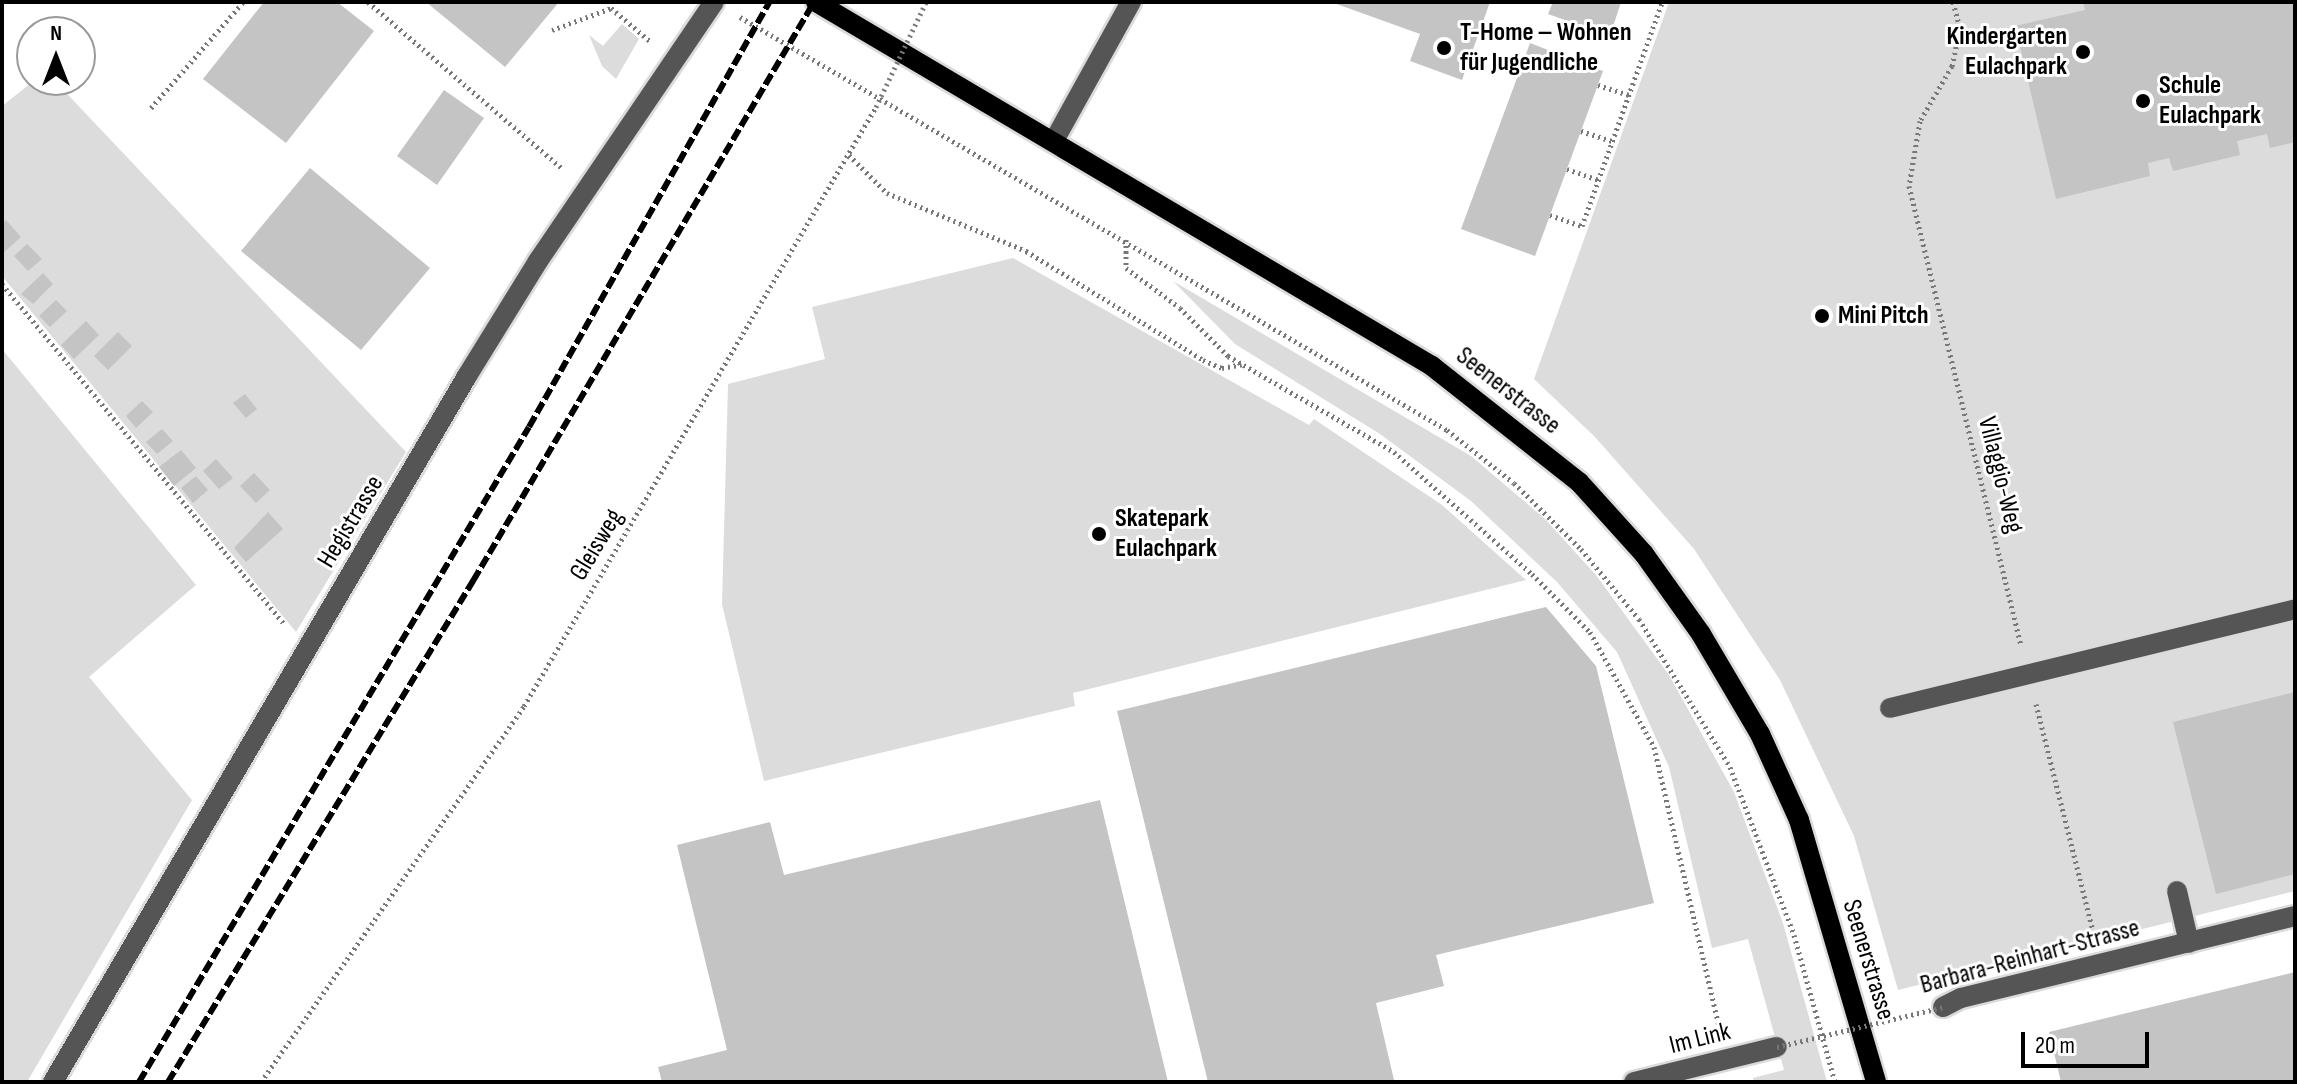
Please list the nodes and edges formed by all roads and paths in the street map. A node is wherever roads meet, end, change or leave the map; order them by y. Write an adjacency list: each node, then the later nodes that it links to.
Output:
1 (243, 2): 14 (path)
2 (368, 2): 20 (path)
3 (816, 2): 16 (main road, Seenerstrasse)
4 (926, 2): 18 (path, Gleisweg, bridge)
5 (1131, 2): 16 (street)
6 (1662, 2): 13 (path)
7 (1953, 2): 28 (path, Villaggio-Weg)
8 (613, 5): 10 (path); 11 (path)
9 (717, 7): 23 (path); 27 (street, Hegistrasse)
10 (552, 30)
11 (658, 48)
12 (1598, 85): 13 (path)
13 (1629, 95): 17 (path)
14 (151, 108)
15 (1581, 131): 17 (path)
16 (1055, 139): 42 (main road, Seenerstrasse)
17 (1612, 141): 21 (path)
18 (849, 155): 25 (path); 39 (path, Gleisweg)
19 (1567, 169): 21 (path)
20 (564, 170)
21 (1599, 180): 22 (path)
22 (1550, 215)
23 (1126, 239): 25 (path); 41 (path)
24 (2, 284): 27 (path)
25 (1242, 364): 35 (path)
26 (2295, 609): 28 (street)
27 (306, 650): 38 (street, Hegistrasse)
28 (2029, 674): 29 (street); 33 (path, Villaggio-Weg)
29 (1890, 708)
30 (2177, 891): 32 (street)
31 (2295, 916): 32 (street, Barbara-Reinhart-Strasse)
32 (2189, 943): 33 (street, Barbara-Reinhart-Strasse)
33 (2101, 963): 34 (street, Barbara-Reinhart-Strasse)
34 (1943, 1007): 36 (path, Barbara-Reinhart-Strasse, bridge)
35 (1724, 1046)
36 (1777, 1047): 37 (street, Im Link)
37 (1709, 1073): 40 (street, Im Link)
38 (53, 1082)
39 (261, 1082)
40 (1634, 1082)
41 (1835, 1082)
42 (1876, 1082)

